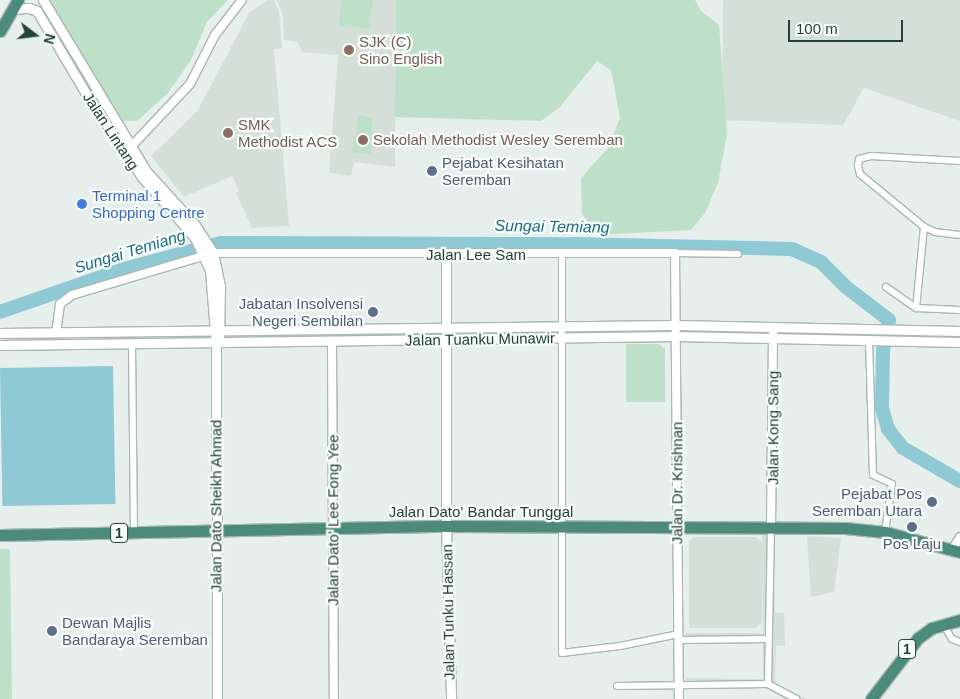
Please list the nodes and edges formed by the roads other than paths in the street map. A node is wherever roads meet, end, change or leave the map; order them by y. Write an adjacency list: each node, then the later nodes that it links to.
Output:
1 (43, 0): 4 (main road, Jalan Lintang)
2 (242, 0): 7 (street)
3 (15, 4): 5 (highway); 6 (main road, Jalan Lintang)
4 (60, 29): 6 (main road); 7 (main road, Jalan Lintang)
5 (0, 31)
6 (52, 36): 7 (main road, Jalan Lintang)
7 (128, 150): 11 (main road, Jalan Lintang)
8 (960, 161): 9 (street)
9 (924, 227): 10 (street); 17 (street)
10 (960, 235)
11 (207, 251): 14 (street, Jalan Lee Sam); 24 (main road, Jalan Lintang); 26 (street, Jalan Lee Sam)
12 (675, 253): 13 (street); 15 (street, Jalan Lee Sam); 19 (street)
13 (738, 254)
14 (446, 255): 15 (street, Jalan Lee Sam); 22 (main road, Jalan Tunku Hassan)
15 (562, 255): 20 (street)
16 (886, 287): 17 (street)
17 (916, 308): 18 (street)
18 (960, 310)
19 (676, 325): 20 (main road, Jalan Tuanku Munawir); 21 (main road, Jalan Tuanku Munawir); 27 (street, Jalan Dr. Krishnan)
20 (562, 327): 22 (main road, Jalan Tuanku Munawir); 28 (street)
21 (773, 327): 23 (main road, Jalan Tuanku Munawir); 29 (street, Jalan Kong Sang)
22 (446, 329): 24 (main road, Jalan Tuanku Munawir); 30 (main road, Jalan Tunku Hassan)
23 (960, 331)
24 (217, 332): 26 (main road, Jalan Tuanku Munawir); 35 (main road, Jalan Lintang)
25 (0, 333): 26 (main road, Jalan Tuanku Munawir)
26 (56, 333)
27 (676, 336): 28 (main road, Jalan Tuanku Munawir); 29 (main road, Jalan Tuanku Munawir); 40 (street, Jalan Dr. Krishnan)
28 (562, 338): 30 (main road, Jalan Tuanku Munawir); 38 (street)
29 (773, 338): 31 (main road, Jalan Tuanku Munawir); 41 (street, Jalan Kong Sang)
30 (446, 340): 32 (main road, Jalan Tuanku Munawir); 37 (main road, Jalan Tunku Hassan)
31 (869, 340): 33 (main road, Jalan Tuanku Munawir); 44 (street)
32 (332, 342): 35 (main road, Jalan Tuanku Munawir); 39 (street, Jalan Dato' Lee Fong Yee)
33 (960, 342)
34 (132, 344): 35 (main road, Jalan Tuanku Munawir); 36 (main road, Jalan Tuanku Munawir); 43 (street)
35 (216, 344): 42 (main road, Jalan Dato Sheikh Ahmad)
36 (0, 345)
37 (446, 526): 38 (highway, Jalan Dato' Bandar Tunggal / 1); 39 (highway, Jalan Dato' Bandar Tunggal / 1); 58 (main road, Jalan Tunku Hassan)
38 (562, 527): 40 (highway, Jalan Dato' Bandar Tunggal / 1); 50 (street)
39 (333, 528): 42 (highway, Jalan Dato' Bandar Tunggal / 1); 57 (street, Jalan Dato' Lee Fong Yee)
40 (678, 528): 41 (highway, Jalan Dato' Bandar Tunggal / 1); 50 (street, Jalan Dr. Krishnan)
41 (771, 528): 44 (highway, Jalan Dato' Bandar Tunggal / 1); 51 (street)
42 (216, 531): 43 (highway, Jalan Dato' Bandar Tunggal / 1); 56 (main road, Jalan Dato Sheikh Ahmad)
43 (134, 532): 45 (highway, Jalan Dato' Bandar Tunggal / 1)
44 (885, 532): 47 (highway, Jalan Dato' Bandar Tunggal / 1)
45 (0, 535)
46 (960, 537): 47 (street)
47 (956, 551)
48 (960, 620): 49 (highway, 1)
49 (943, 624): 52 (street); 61 (highway, 1)
50 (679, 637): 51 (street); 55 (street, Jalan Dr. Krishnan)
51 (770, 639): 53 (street)
52 (960, 642)
53 (768, 684): 55 (street); 60 (street)
54 (617, 686): 55 (street)
55 (678, 686): 59 (street, Jalan Dr. Krishnan)
56 (217, 699)
57 (334, 699)
58 (451, 699)
59 (679, 699)
60 (796, 699)
61 (871, 699)

